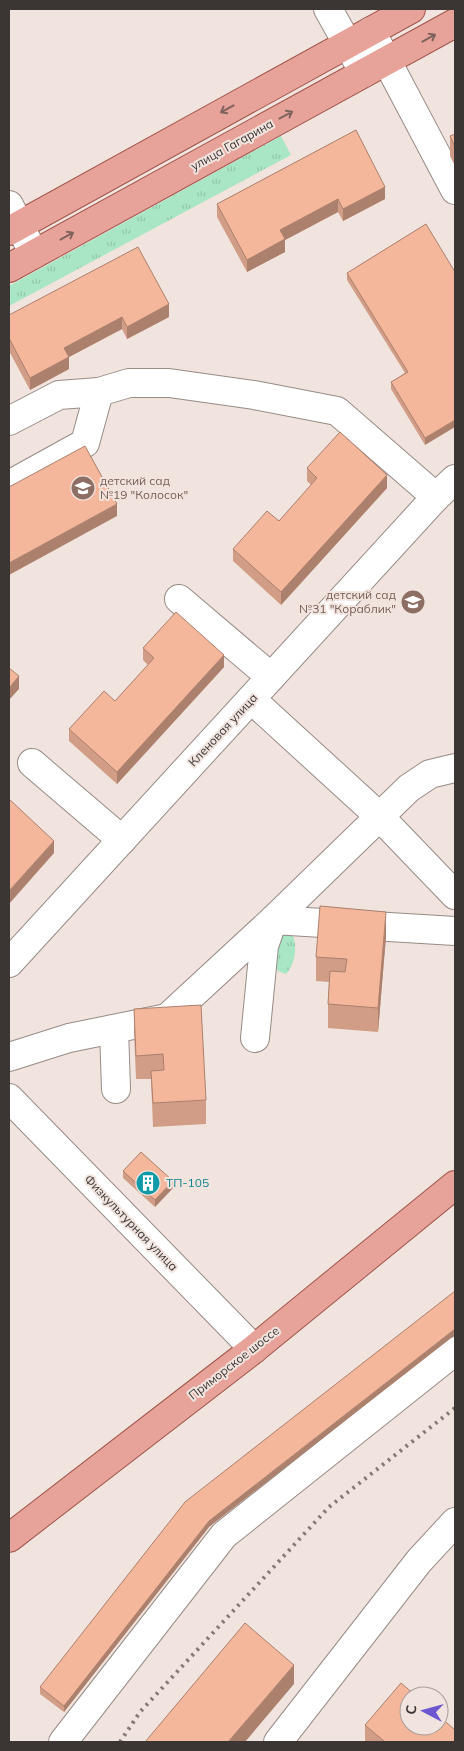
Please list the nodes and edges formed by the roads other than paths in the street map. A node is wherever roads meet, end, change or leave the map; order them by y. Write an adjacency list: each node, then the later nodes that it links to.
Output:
1 (328, 9): 5 (street)
2 (411, 9): 4 (main road)
3 (455, 23): 6 (main road, улица Гагарина, one-way to 3)
4 (371, 31): 5 (main road); 6 (street)
5 (347, 44): 6 (street); 8 (main road, one-way to 8)
6 (375, 67): 7 (street); 9 (main road, улица Гагарина, one-way to 6)
7 (455, 190)
8 (12, 220): 9 (street)
9 (34, 254): 10 (main road, улица Гагарина)
10 (9, 268)
11 (99, 392): 12 (street); 13 (street); 14 (street)
12 (9, 420)
13 (9, 485)
14 (446, 488): 16 (street, Кленовая улица)
15 (179, 599): 16 (street)
16 (271, 677): 17 (street, Кленовая улица)
17 (251, 699): 20 (street); 21 (street, Кленовая улица)
18 (32, 763): 21 (street)
19 (455, 768): 20 (street)
20 (380, 816): 22 (street); 23 (street)
21 (122, 840): 25 (street, Кленовая улица)
22 (455, 894)
23 (273, 920): 24 (street); 26 (street); 27 (street)
24 (455, 931)
25 (9, 963)
26 (114, 1028): 28 (street); 29 (street)
27 (255, 1038)
28 (9, 1057)
29 (116, 1089)
30 (9, 1098): 32 (street, Физкультурная улица)
31 (455, 1185): 32 (main road, Приморское шоссе)
32 (254, 1348): 35 (main road, Приморское шоссе)
33 (455, 1351): 36 (street)
34 (455, 1522): 37 (street)
35 (9, 1538)
36 (63, 1742)
37 (278, 1742)

